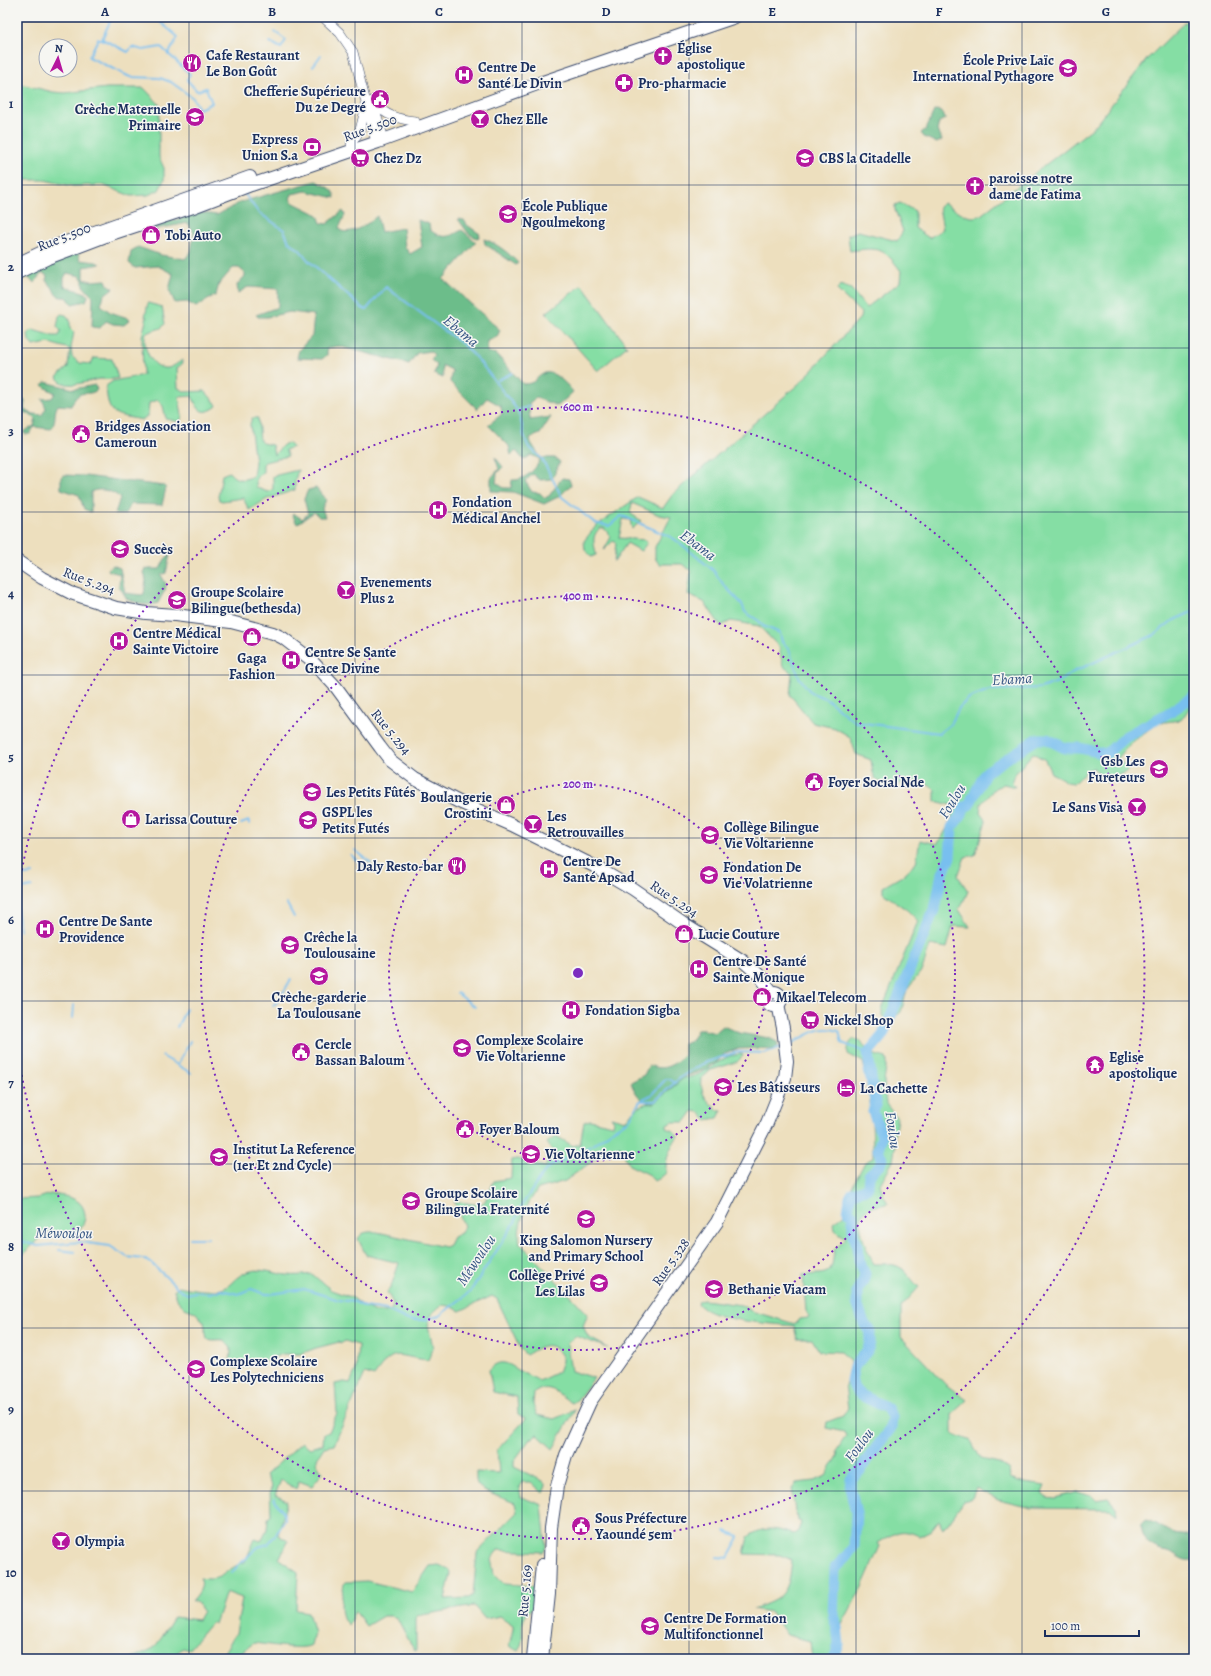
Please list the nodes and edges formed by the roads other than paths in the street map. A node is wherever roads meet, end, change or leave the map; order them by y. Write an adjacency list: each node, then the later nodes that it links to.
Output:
1 (323, 17): 5 (street)
2 (332, 17): 5 (street)
3 (716, 17): 6 (main road, Rue 5.500)
4 (735, 17): 7 (main road, Rue 5.500)
5 (369, 102): 6 (street); 7 (street); 8 (street)
6 (415, 121): 7 (main road, Rue 5.500)
7 (379, 138): 8 (main road, Rue 5.500); 10 (main road, Rue 5.500)
8 (351, 144): 9 (main road, Rue 5.500)
9 (17, 264)
10 (17, 273)
11 (17, 561): 13 (main road, Rue 5.294)
12 (17, 568): 13 (main road, Rue 5.294)
13 (772, 1000): 14 (main road, Rue 5.328)
14 (548, 1526): 15 (main road, Rue 5.169); 16 (main road, Rue 5.169)
15 (533, 1659)
16 (542, 1659)

